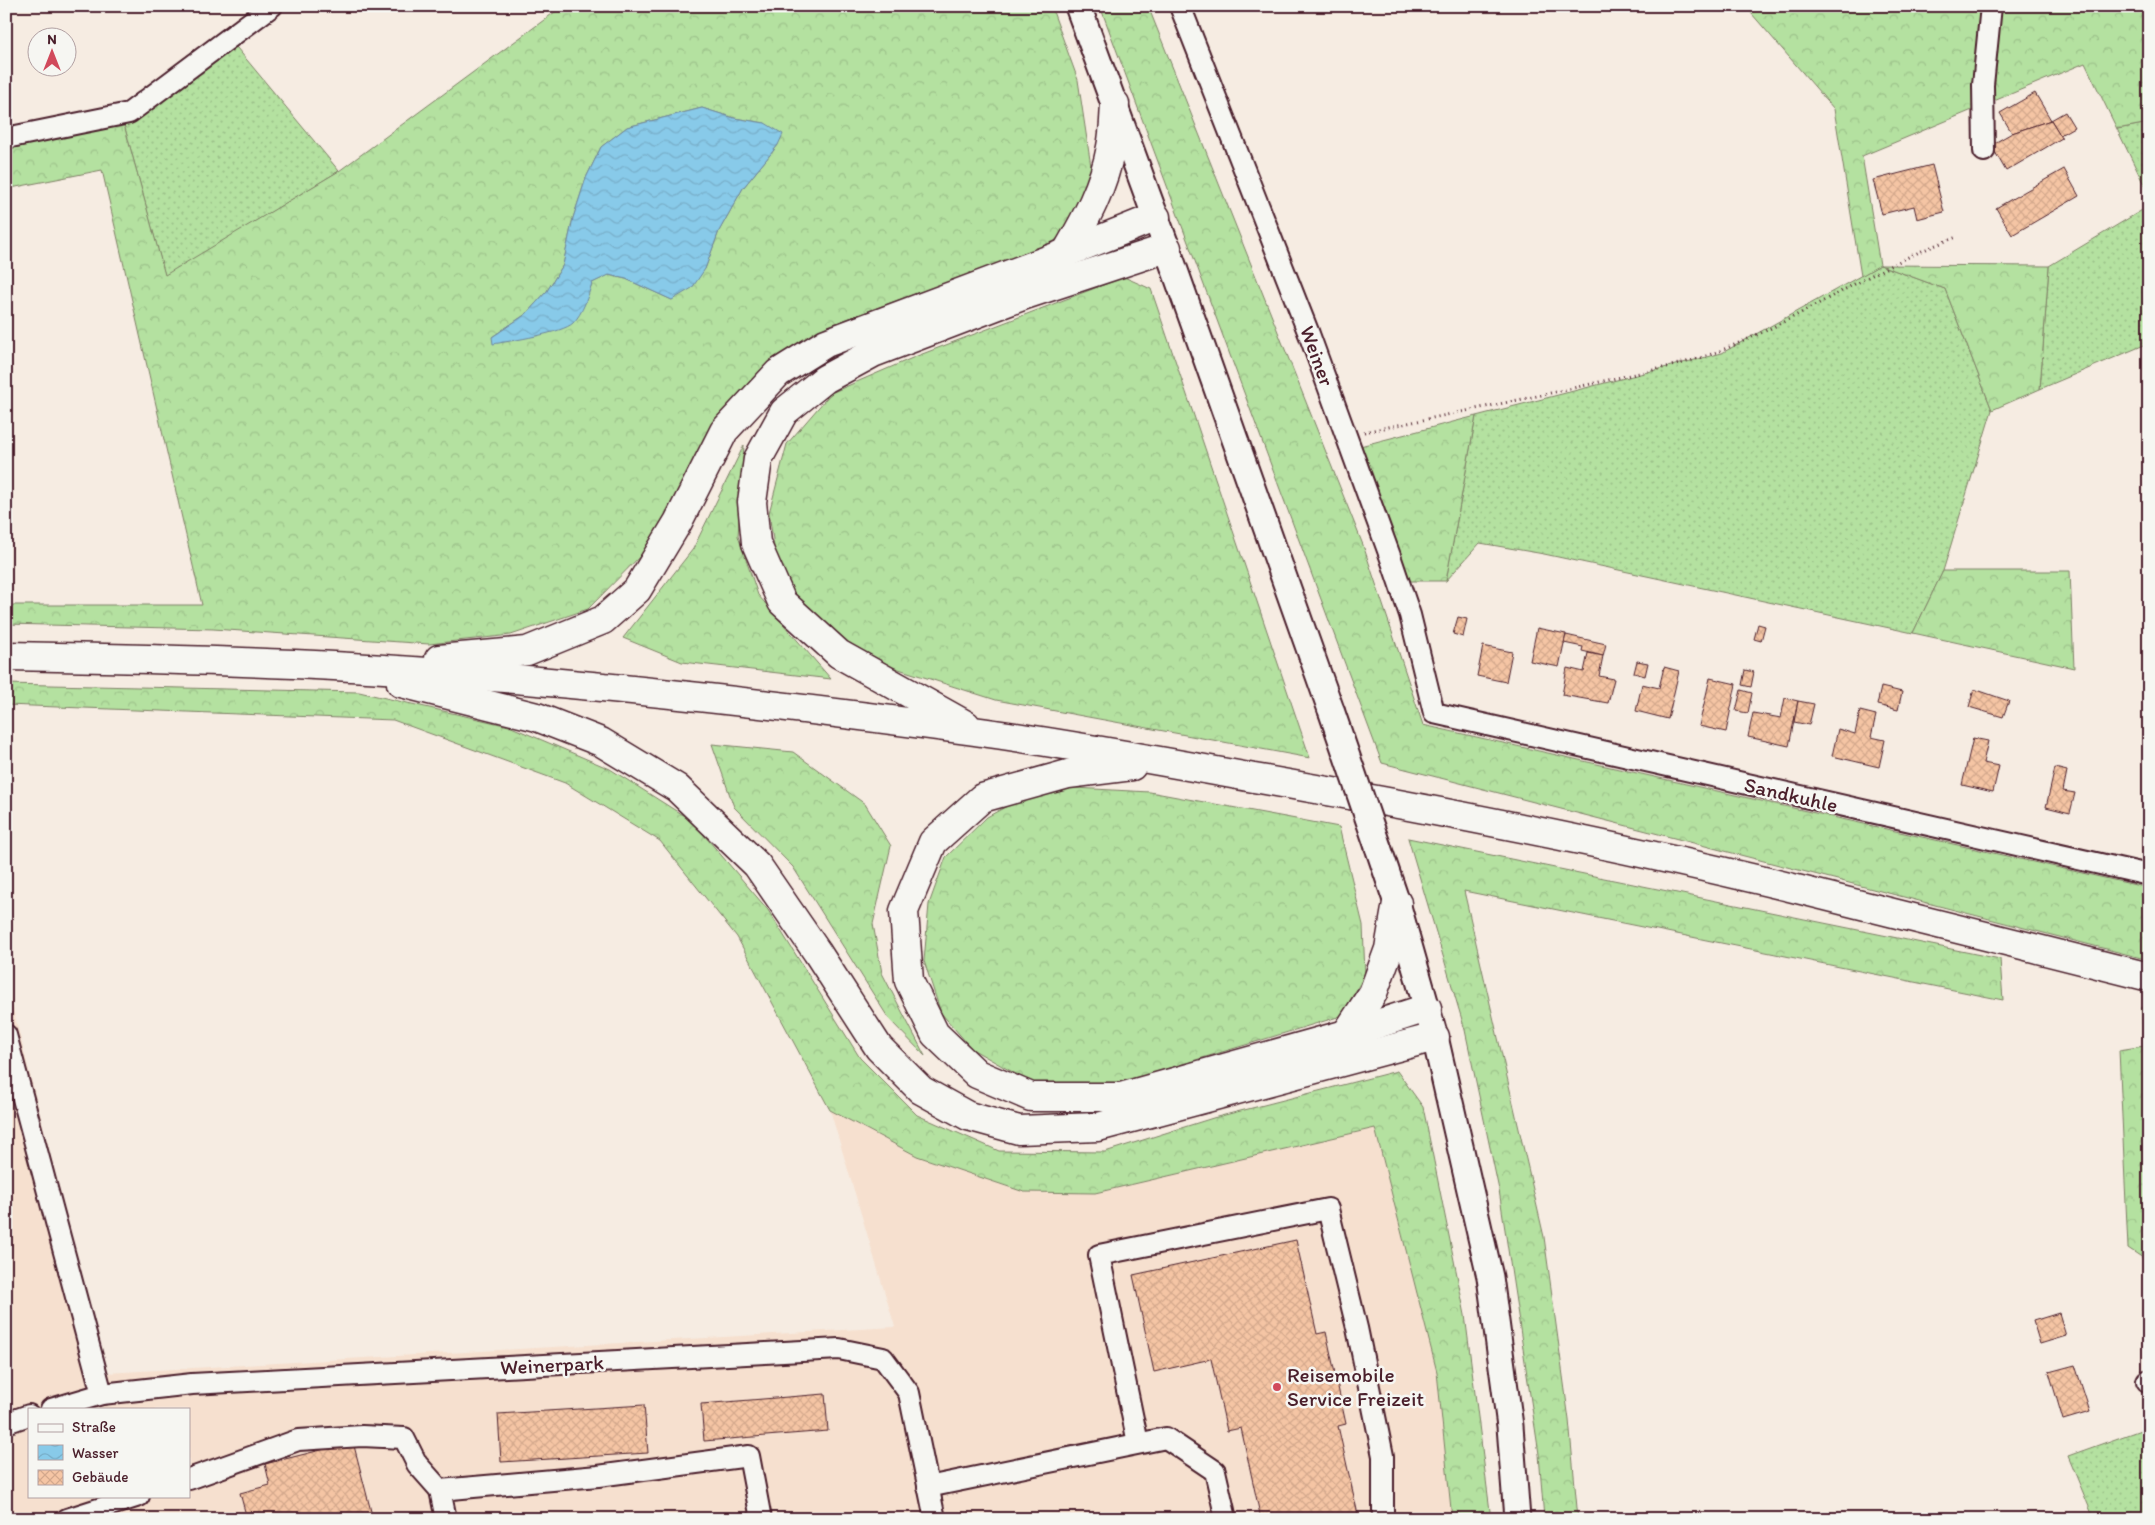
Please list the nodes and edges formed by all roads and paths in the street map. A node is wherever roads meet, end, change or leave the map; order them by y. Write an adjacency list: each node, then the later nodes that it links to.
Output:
1 (272, 6): 6 (street)
2 (1078, 6): 5 (main road)
3 (1180, 6): 12 (street, Weiner)
4 (1991, 6): 7 (street)
5 (1115, 104): 8 (main road); 11 (highway)
6 (6, 138)
7 (1984, 151)
8 (1156, 217): 10 (main road); 11 (highway)
9 (1957, 237): 12 (path)
10 (1168, 248): 16 (highway); 19 (main road, bridge)
11 (1066, 253): 14 (highway)
12 (1346, 436): 15 (street, Weiner)
13 (6, 656): 14 (highway)
14 (334, 666): 16 (highway); 24 (highway)
15 (1434, 713): 18 (street, Sandkuhle)
16 (978, 732): 17 (highway)
17 (1164, 762): 20 (highway); 22 (highway)
18 (2149, 875)
19 (1397, 903): 21 (main road); 22 (highway)
20 (2149, 977)
21 (1427, 1008): 22 (highway); 24 (main road)
22 (1346, 1034)
23 (6, 1035): 25 (street)
24 (1435, 1037): 41 (main road)
25 (11, 1070): 26 (street)
26 (102, 1394): 27 (street, Weinerpark); 32 (street, Weinerpark)
27 (54, 1408)
28 (28, 1415): 29 (street)
29 (6, 1423)
30 (1138, 1443): 32 (street); 39 (street); 40 (street)
31 (190, 1479): 33 (street)
32 (928, 1487): 38 (street, Weinerpark)
33 (440, 1490): 36 (street); 37 (street)
34 (134, 1498): 35 (street)
35 (67, 1519)
36 (446, 1519)
37 (761, 1519)
38 (934, 1519)
39 (1226, 1519)
40 (1383, 1519)
41 (1517, 1519)

